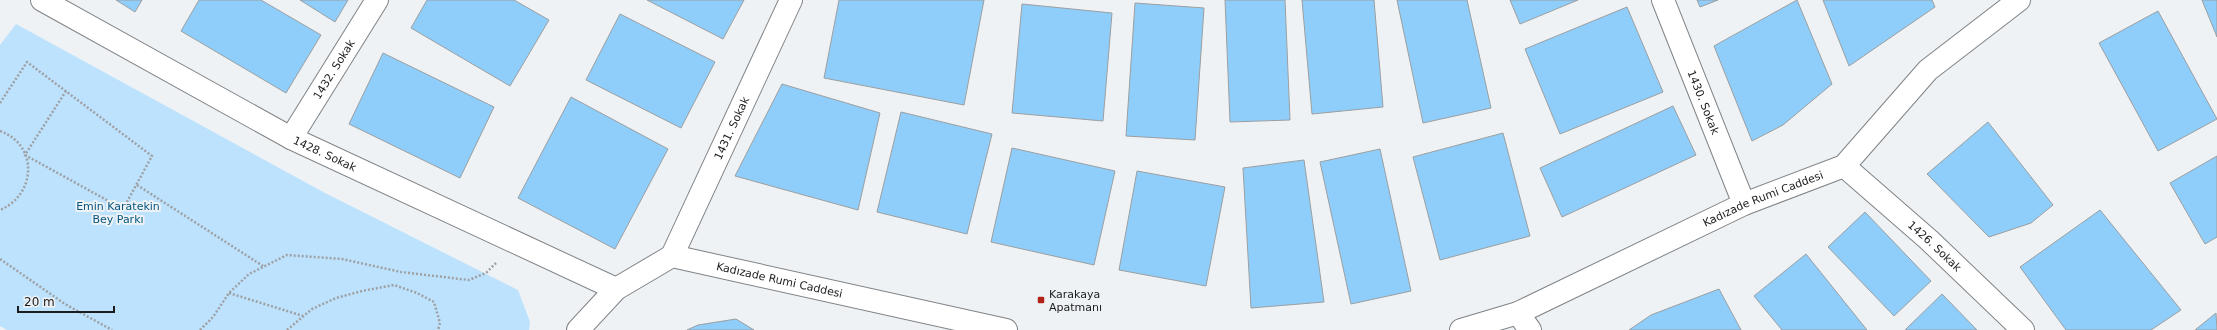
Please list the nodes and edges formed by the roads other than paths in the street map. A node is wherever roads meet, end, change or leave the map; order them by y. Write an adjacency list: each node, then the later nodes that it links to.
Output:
1 (42, 0): 6 (street, 1428. Sokak)
2 (377, 0): 6 (street, 1432. Sokak)
3 (791, 0): 9 (street, 1431. Sokak)
4 (1663, 0): 8 (street, 1430. Sokak)
5 (2018, 0): 7 (street, Kadızade Rumi Caddesi)
6 (291, 138): 10 (street, 1428. Sokak)
7 (1844, 166): 8 (street, Kadızade Rumi Caddesi); 15 (street, 1426. Sokak)
8 (1744, 204): 11 (street, Kadızade Rumi Caddesi)
9 (672, 256): 10 (street); 13 (street, Kadızade Rumi Caddesi)
10 (616, 289): 12 (street)
11 (1524, 321): 14 (street, Kadızade Rumi Caddesi)
12 (578, 330)
13 (1006, 330)
14 (1461, 330)
15 (2023, 330)

